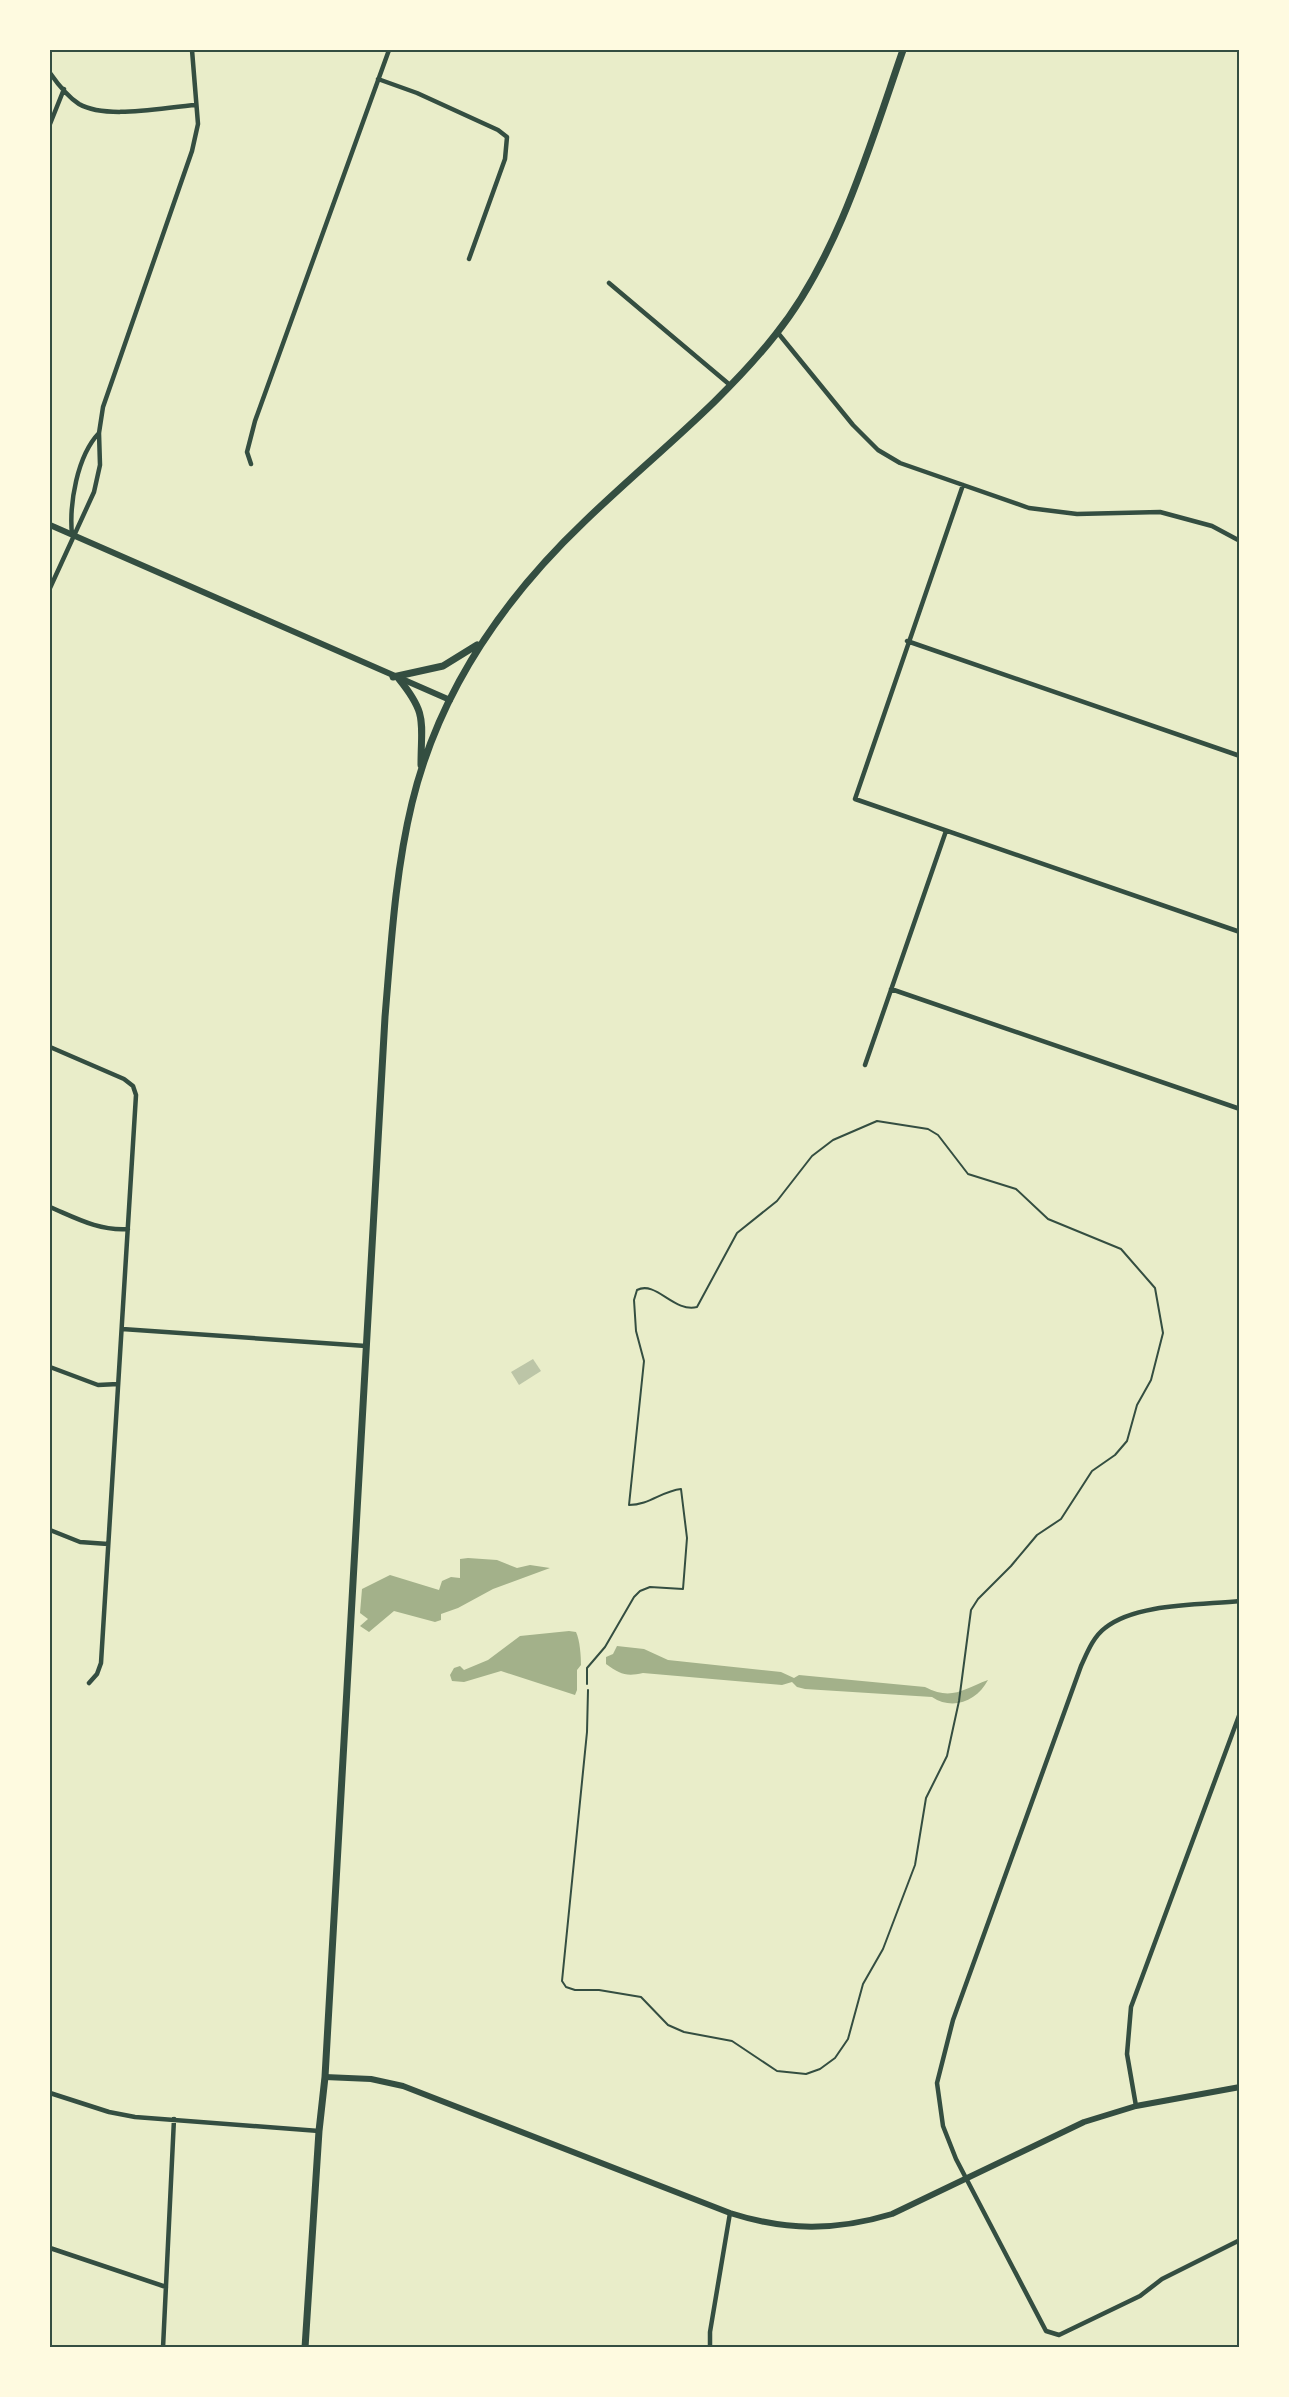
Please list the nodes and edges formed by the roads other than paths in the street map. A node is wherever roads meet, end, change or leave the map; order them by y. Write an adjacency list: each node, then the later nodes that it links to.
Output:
1 (192, 50): 7 (street)
2 (389, 50): 5 (street)
3 (903, 50): 11 (main road)
4 (50, 73): 6 (street)
5 (378, 79): 9 (street); 14 (street)
6 (64, 89): 7 (street); 8 (street)
7 (196, 105): 13 (street)
8 (50, 124)
9 (469, 259)
10 (609, 283): 12 (street)
11 (778, 333): 12 (main road); 15 (street)
12 (730, 385): 21 (main road)
13 (99, 433): 17 (street); 17 (street)
14 (251, 464)
15 (963, 485): 18 (street); 20 (street)
16 (50, 525): 17 (street)
17 (72, 537): 19 (street); 22 (street)
18 (1239, 541)
19 (50, 588)
20 (907, 641): 24 (street); 26 (street)
21 (479, 644): 22 (main road); 23 (main road)
22 (396, 678): 23 (street); 25 (main road)
23 (450, 700): 25 (main road)
24 (1239, 756)
25 (420, 772): 35 (main road)
26 (946, 831): 27 (street); 28 (street)
27 (1239, 932)
28 (891, 988): 30 (street); 31 (street)
29 (50, 1047): 33 (street)
30 (865, 1065)
31 (1239, 1109)
32 (50, 1206): 33 (street)
33 (128, 1229): 34 (street)
34 (122, 1329): 35 (street); 37 (street)
35 (366, 1346): 43 (main road)
36 (50, 1367): 37 (street)
37 (118, 1384): 39 (street)
38 (50, 1530): 39 (street)
39 (108, 1544): 41 (street)
40 (1239, 1601): 49 (street)
41 (89, 1683)
42 (1239, 1713): 46 (street)
43 (325, 2077): 48 (main road); 50 (street)
44 (1239, 2087): 46 (street)
45 (50, 2092): 47 (street)
46 (1136, 2106): 49 (street)
47 (174, 2119): 48 (street); 53 (street)
48 (319, 2131): 55 (main road)
49 (967, 2177): 50 (street); 51 (street)
50 (730, 2213): 56 (street)
51 (1239, 2240)
52 (50, 2248): 53 (street)
53 (166, 2287): 54 (street)
54 (162, 2348)
55 (305, 2348)
56 (710, 2348)

